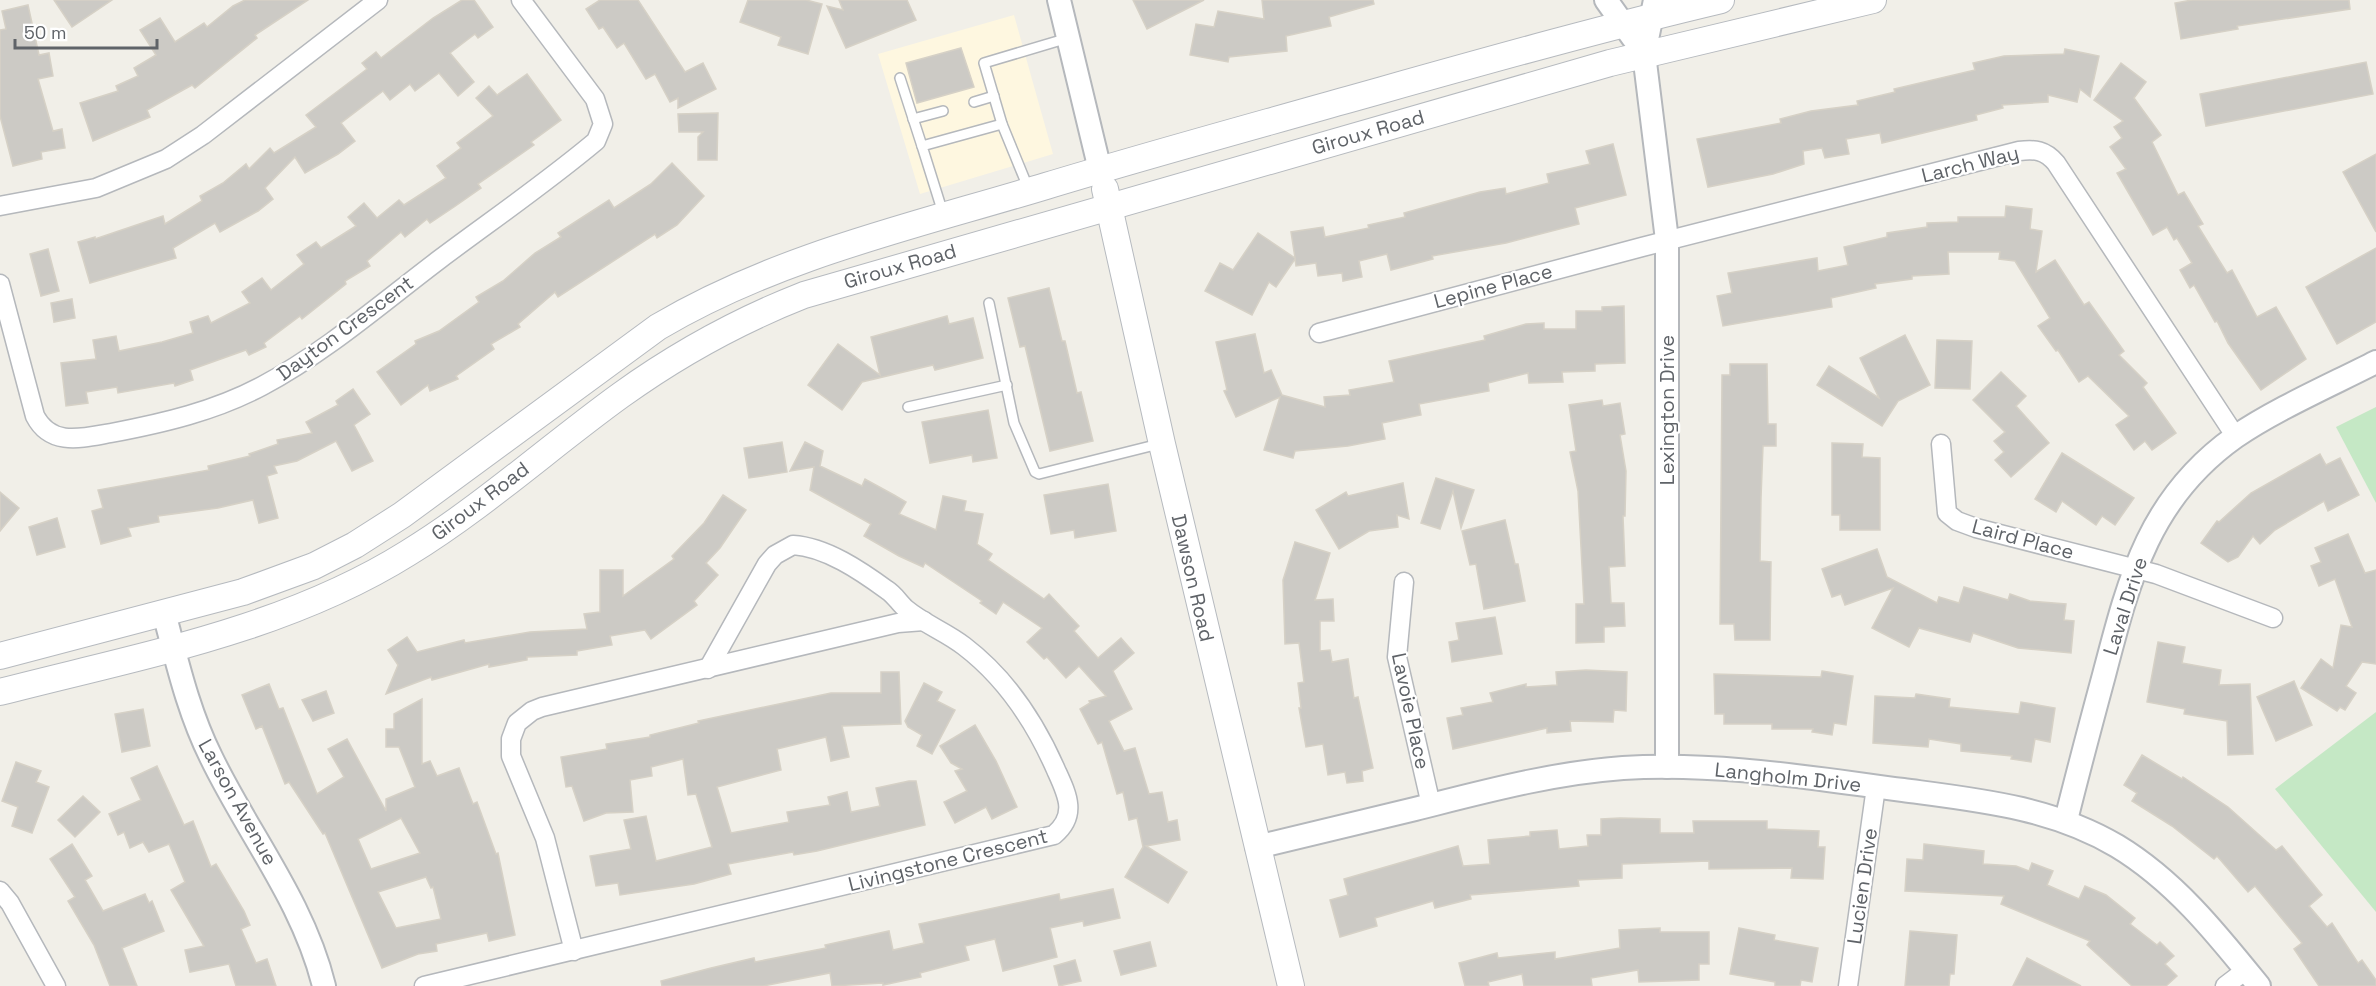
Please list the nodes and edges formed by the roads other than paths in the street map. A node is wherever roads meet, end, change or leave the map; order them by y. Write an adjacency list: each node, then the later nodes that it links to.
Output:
1 (378, 0): 20 (street)
2 (521, 0): 24 (street, Dayton Crescent)
3 (1059, 0): 9 (street)
4 (1606, 0): 8 (street)
5 (1721, 0): 7 (main road, Giroux Road)
6 (1873, 0): 10 (main road, Giroux Road)
7 (1654, 8): 8 (main road, Giroux Road); 10 (street)
8 (1624, 24): 10 (street); 18 (main road, Giroux Road)
9 (1068, 38): 12 (lane); 18 (street)
10 (1644, 54): 21 (main road, Giroux Road); 23 (street, Lexington Drive)
11 (900, 78): 15 (lane)
12 (994, 96): 13 (lane); 16 (lane)
13 (974, 102)
14 (942, 111): 15 (lane)
15 (913, 119): 17 (lane)
16 (1002, 124): 17 (lane); 19 (lane)
17 (922, 146): 22 (lane)
18 (1100, 170): 19 (main road, Giroux Road); 21 (main road, Dawson Road)
19 (1030, 191): 22 (main road, Giroux Road)
20 (0, 206)
21 (1109, 206): 31 (main road, Dawson Road); 38 (main road, Giroux Road)
22 (944, 216): 35 (main road, Giroux Road)
23 (1667, 240): 26 (street, Lepine Place); 30 (street, Larch Way); 42 (street, Lexington Drive)
24 (0, 284)
25 (990, 303): 28 (lane)
26 (1319, 333)
27 (2376, 362): 30 (street, Laval Drive)
28 (1007, 385): 29 (lane); 31 (lane)
29 (908, 407)
30 (2236, 437): 33 (street, Laval Drive)
31 (1162, 444): 46 (main road, Dawson Road)
32 (1941, 444): 33 (street, Laird Place)
33 (2134, 568): 36 (street, Laird Place); 45 (street, Laval Drive)
34 (1404, 582): 44 (street, Lavoie Place)
35 (164, 613): 38 (street, Larson Avenue); 39 (main road, Giroux Road)
36 (2273, 618)
37 (924, 621): 40 (street); 40 (street, Livingstone Crescent); 48 (street, Livingstone Crescent)
38 (173, 647): 41 (main road, Giroux Road); 51 (street, Larson Avenue)
39 (0, 656)
40 (708, 669): 48 (street)
41 (0, 692)
42 (1666, 767): 43 (street, Langholm Drive); 44 (street, Langholm Drive)
43 (1876, 787): 45 (street, Langholm Drive); 54 (street, Lucien Drive)
44 (1431, 804): 46 (street, Langholm Drive)
45 (2066, 820): 49 (street, Langholm Drive)
46 (1257, 847): 53 (main road, Dawson Road)
47 (0, 891): 50 (street)
48 (574, 951): 52 (street, Livingstone Crescent)
49 (2252, 978): 55 (street)
50 (56, 986)
51 (324, 986)
52 (424, 986)
53 (1291, 986)
54 (1848, 986)
55 (2225, 986)

